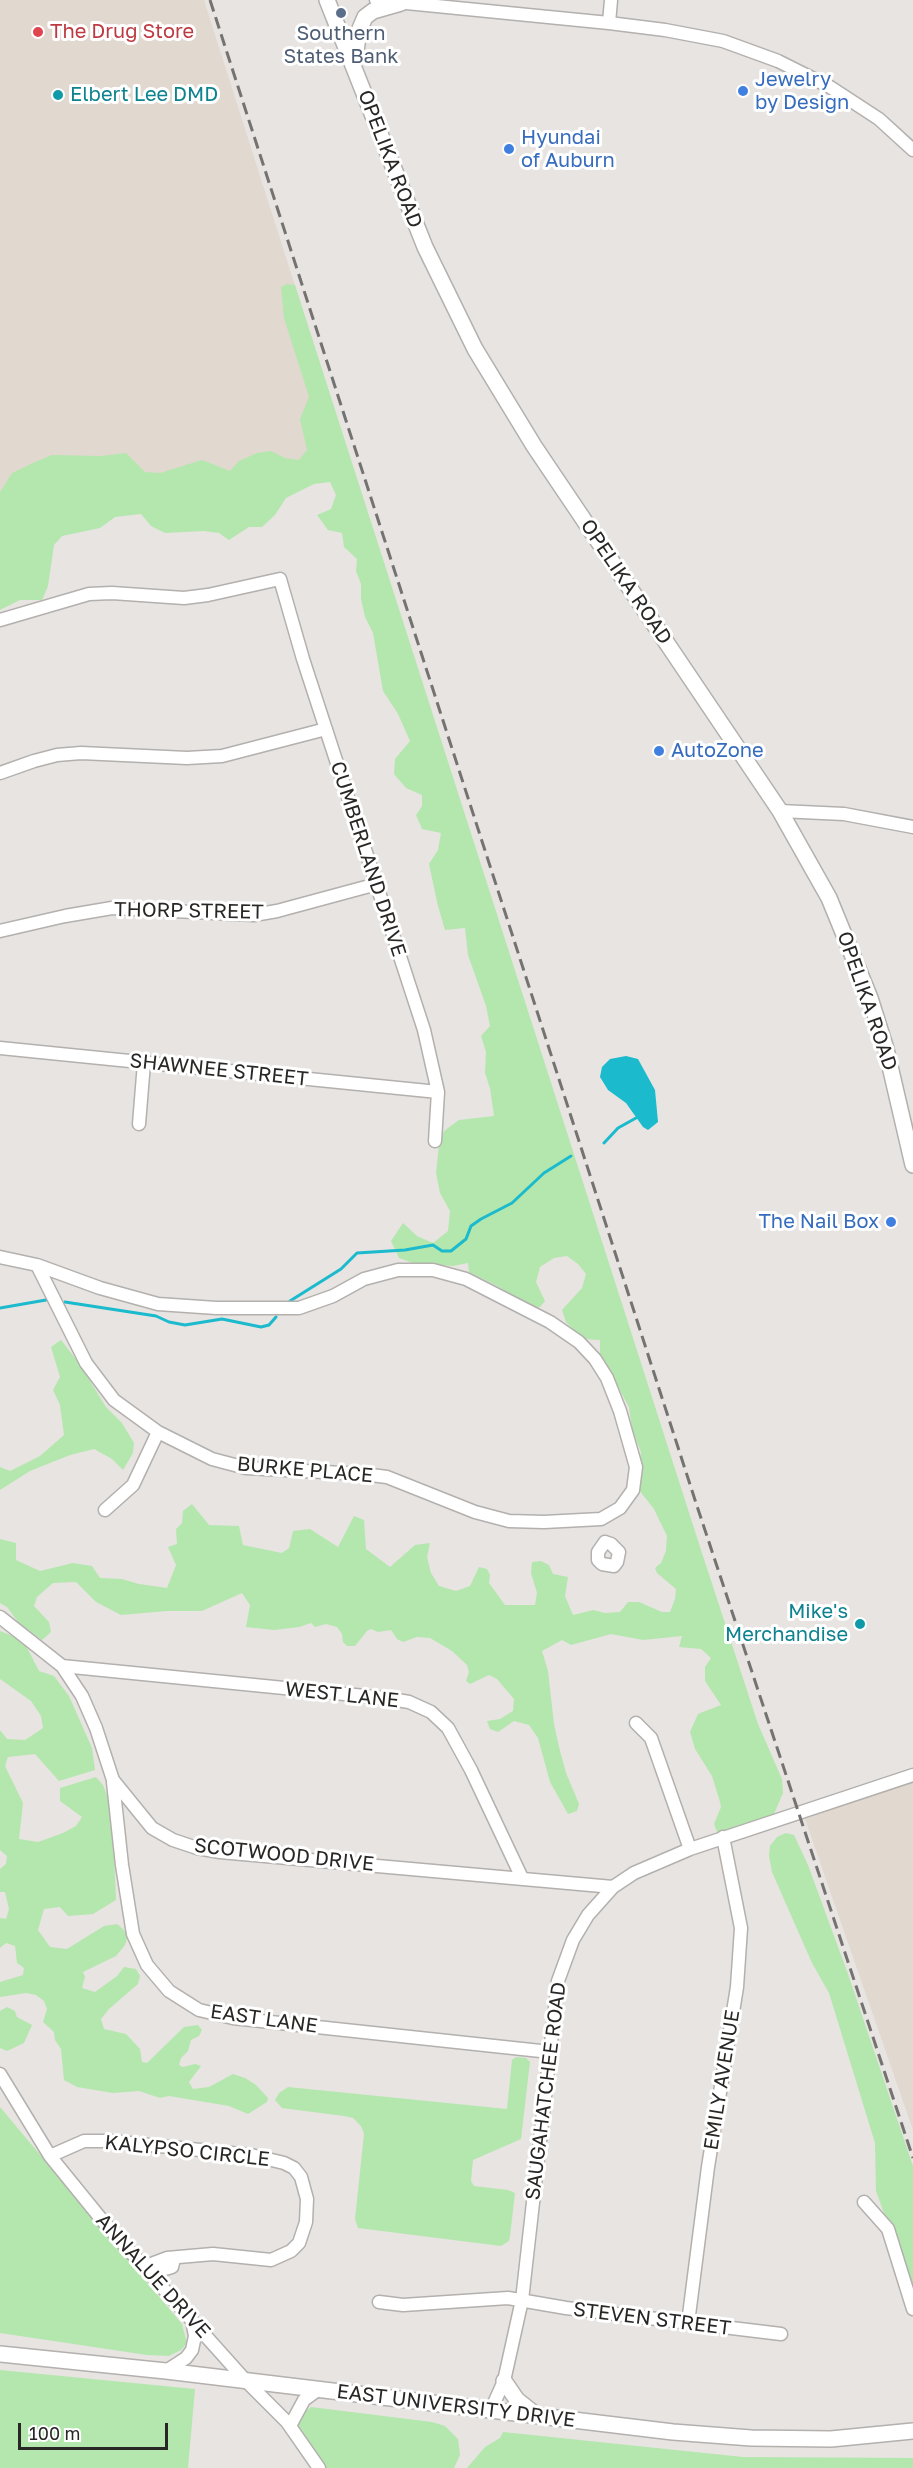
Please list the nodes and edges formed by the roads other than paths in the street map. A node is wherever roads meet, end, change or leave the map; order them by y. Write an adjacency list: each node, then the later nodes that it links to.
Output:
1 (327, 0): 6 (main road, OPELIKA ROAD)
2 (376, 0): 4 (street)
3 (611, 0): 5 (street)
4 (401, 3): 5 (street); 6 (main road)
5 (609, 22): 7 (street)
6 (353, 66): 11 (main road, OPELIKA ROAD)
7 (913, 150)
8 (0, 620): 9 (street, CUMBERLAND DRIVE)
9 (326, 729): 10 (street); 13 (street, CUMBERLAND DRIVE)
10 (0, 773)
11 (780, 811): 12 (street); 20 (main road, OPELIKA ROAD)
12 (913, 827)
13 (377, 884): 14 (street, THORP STREET); 17 (street, CUMBERLAND DRIVE)
14 (0, 931)
15 (0, 1048): 16 (street, SHAWNEE STREET)
16 (144, 1063): 17 (street, SHAWNEE STREET); 18 (street)
17 (438, 1092): 19 (street, CUMBERLAND DRIVE)
18 (139, 1124)
19 (435, 1142)
20 (913, 1165)
21 (0, 1257): 22 (street)
22 (37, 1265): 23 (street, BURKE PLACE); 25 (street)
23 (158, 1432): 24 (street); 25 (street, BURKE PLACE)
24 (105, 1510)
25 (601, 1519): 26 (street)
26 (605, 1542)
27 (0, 1617): 28 (street, SCOTWOOD DRIVE)
28 (62, 1666): 31 (street, SCOTWOOD DRIVE); 34 (street, WEST LANE)
29 (636, 1723): 33 (street)
30 (913, 1775): 32 (street, SAUGAHATCHEE ROAD)
31 (113, 1780): 34 (street, SCOTWOOD DRIVE); 36 (street, EAST LANE)
32 (723, 1837): 33 (street, SAUGAHATCHEE ROAD); 45 (street, EMILY AVENUE)
33 (690, 1849): 35 (street, SAUGAHATCHEE ROAD)
34 (522, 1878): 35 (street, SCOTWOOD DRIVE)
35 (613, 1887): 36 (street, SAUGAHATCHEE ROAD)
36 (550, 2052): 41 (street, SAUGAHATCHEE ROAD)
37 (0, 2074): 38 (street, ANNALUE DRIVE)
38 (50, 2156): 40 (street, ANNALUE DRIVE); 40 (street, KALYPSO CIRCLE)
39 (864, 2202): 43 (street)
40 (148, 2270): 44 (street, ANNALUE DRIVE)
41 (522, 2300): 42 (street, STEVEN STREET); 45 (street, STEVEN STREET); 50 (street, SAUGAHATCHEE ROAD)
42 (379, 2302)
43 (913, 2309)
44 (191, 2319): 48 (street); 49 (street, ANNALUE DRIVE)
45 (688, 2323): 46 (street, STEVEN STREET)
46 (781, 2334)
47 (0, 2354): 48 (main road, EAST UNIVERSITY DRIVE)
48 (166, 2371): 49 (main road, EAST UNIVERSITY DRIVE)
49 (246, 2381): 51 (main road, EAST UNIVERSITY DRIVE); 54 (street, ANNALUE DRIVE)
50 (504, 2381): 52 (street, SAUGAHATCHEE ROAD); 53 (main road)
51 (319, 2389): 52 (main road, EAST UNIVERSITY DRIVE); 54 (street)
52 (491, 2410): 53 (main road, EAST UNIVERSITY DRIVE)
53 (536, 2415): 55 (main road, EAST UNIVERSITY DRIVE)
54 (290, 2426): 56 (street, ANNALUE DRIVE)
55 (913, 2431)
56 (319, 2468)

